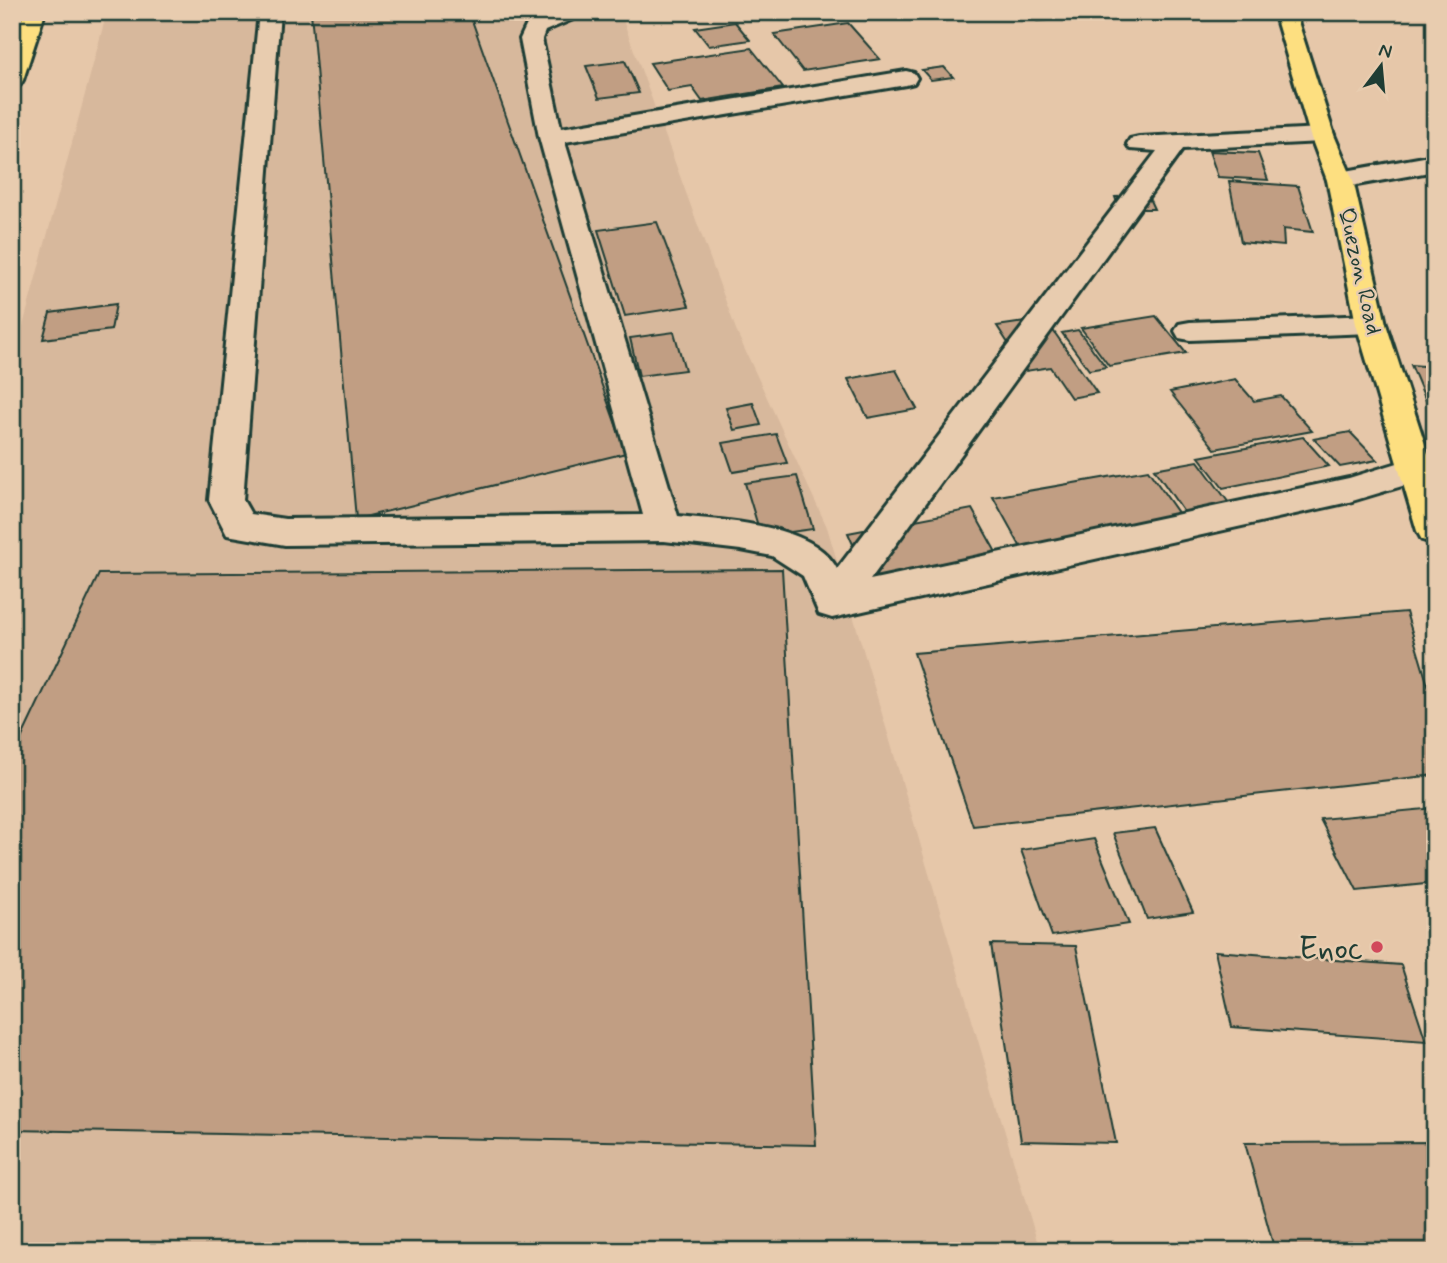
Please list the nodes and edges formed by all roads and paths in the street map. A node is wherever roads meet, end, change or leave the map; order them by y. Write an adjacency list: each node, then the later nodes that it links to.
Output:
1 (35, 12): 6 (main road)
2 (270, 12): 16 (lane)
3 (573, 12): 8 (lane)
4 (1284, 12): 7 (main road, Quezon Road)
5 (906, 78): 8 (lane)
6 (12, 80)
7 (1322, 135): 9 (lane); 12 (main road, Quezon Road)
8 (551, 137): 16 (lane)
9 (1175, 143): 10 (lane); 18 (lane)
10 (1139, 144)
11 (1435, 163): 12 (lane)
12 (1340, 180): 13 (main road, Quezon Road)
13 (1371, 324): 14 (lane); 15 (main road, Quezon Road)
14 (1190, 331)
15 (1417, 469): 17 (main road, Quezon Road); 18 (lane)
16 (664, 528): 18 (lane)
17 (1435, 531)
18 (832, 603)

